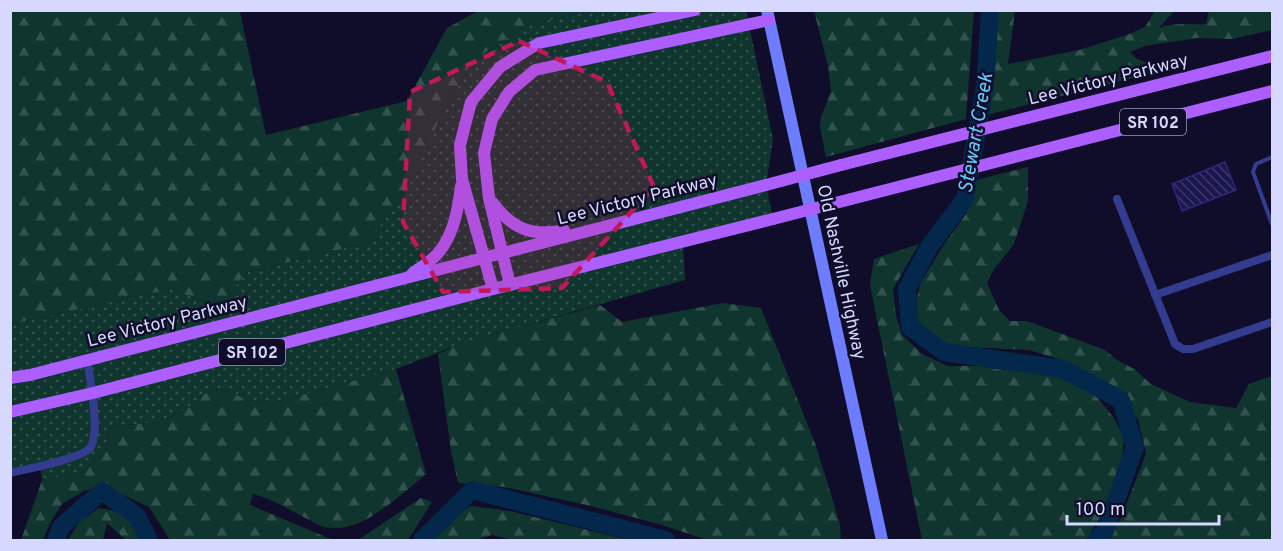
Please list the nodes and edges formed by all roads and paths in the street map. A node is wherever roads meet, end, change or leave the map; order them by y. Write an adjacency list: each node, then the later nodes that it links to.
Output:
1 (695, 10): 6 (main road)
2 (768, 15): 7 (main road); 24 (main road, Old Nashville Highway)
3 (1272, 56): 9 (main road, Lee Victory Parkway / SR 102, bridge)
4 (1272, 91): 15 (main road, SR 102, bridge)
5 (1272, 157): 10 (lane)
6 (462, 179): 13 (main road); 14 (main road)
7 (489, 198): 9 (main road); 11 (main road)
8 (1117, 199): 17 (street)
9 (676, 208): 11 (main road, Lee Victory Parkway / SR 102)
10 (1272, 224)
11 (502, 252): 13 (main road, Lee Victory Parkway / SR 102); 15 (main road)
12 (1272, 255): 17 (street)
13 (484, 258): 14 (main road, Lee Victory Parkway / SR 102); 16 (main road)
14 (405, 278): 19 (main road, Lee Victory Parkway / SR 102)
15 (510, 285): 16 (main road, SR 102)
16 (493, 289): 21 (main road, SR 102)
17 (1155, 295): 18 (street)
18 (1272, 322)
19 (87, 360): 20 (main road, Lee Victory Parkway / SR 102); 21 (street)
20 (10, 378)
21 (93, 393): 22 (main road, SR 102); 23 (street)
22 (10, 412)
23 (10, 474)
24 (882, 540)

